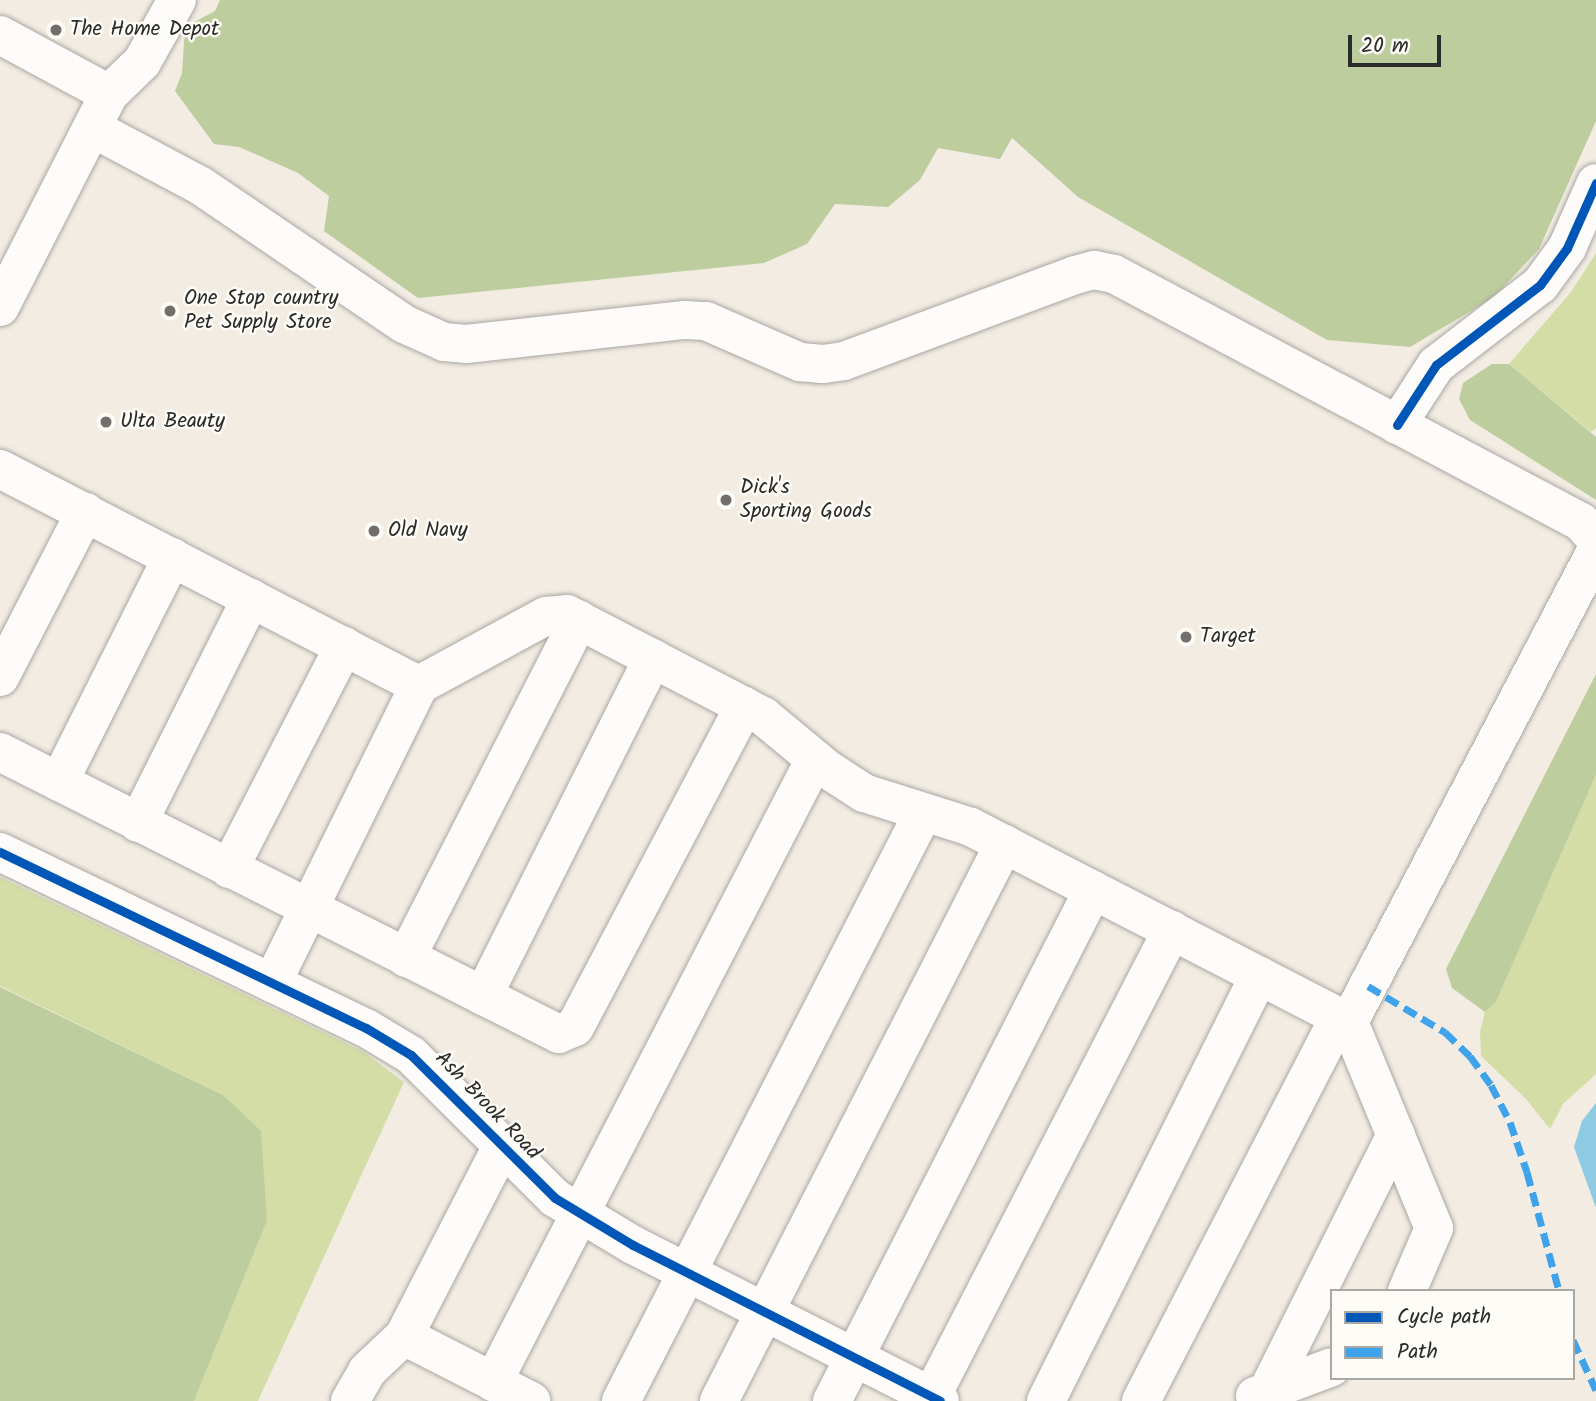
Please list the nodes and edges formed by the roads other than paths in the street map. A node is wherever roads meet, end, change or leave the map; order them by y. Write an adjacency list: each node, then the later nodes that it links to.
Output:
1 (177, 0): 3 (street)
2 (4, 49): 3 (street)
3 (109, 93): 4 (street)
4 (92, 128): 6 (street); 7 (street)
5 (1596, 183): 7 (street)
6 (0, 307)
7 (1397, 425): 10 (street)
8 (1, 471): 9 (street)
9 (85, 512): 12 (street); 17 (street)
10 (1596, 538)
11 (1596, 551): 35 (street)
12 (172, 557): 13 (street); 22 (street)
13 (251, 598): 15 (street); 24 (street)
14 (579, 620): 16 (street); 18 (street); 31 (street)
15 (344, 646): 18 (street); 27 (street)
16 (653, 658): 19 (street); 34 (street)
17 (0, 677)
18 (419, 685): 29 (street)
19 (744, 706): 21 (street); 34 (street)
20 (0, 752): 22 (street)
21 (815, 759): 23 (street); 38 (street)
22 (59, 782): 24 (street)
23 (923, 813): 25 (street); 39 (street)
24 (138, 823): 27 (street)
25 (1004, 844): 28 (street); 41 (street)
26 (0, 852): 33 (street, Ash Brook Road)
27 (229, 869): 29 (street)
28 (1093, 890): 30 (street); 43 (street)
29 (309, 909): 31 (street); 33 (street)
30 (1171, 930): 32 (street); 47 (street)
31 (406, 958): 34 (street)
32 (1259, 975): 35 (street); 53 (street)
33 (272, 983): 37 (street, Ash Brook Road)
34 (483, 996)
35 (1344, 1020): 36 (street); 54 (street)
36 (1396, 1134): 40 (street); 46 (street)
37 (502, 1146): 38 (street, Ash Brook Road); 42 (street)
38 (581, 1214): 39 (street, Ash Brook Road); 45 (street)
39 (687, 1272): 41 (street, Ash Brook Road); 50 (street)
40 (1408, 1289)
41 (765, 1312): 43 (street, Ash Brook Road); 51 (street)
42 (404, 1336): 45 (street); 48 (street)
43 (855, 1358): 47 (street, Ash Brook Road); 52 (street)
44 (1330, 1368): 46 (street)
45 (493, 1381): 49 (street)
46 (1255, 1396)
47 (933, 1400)
48 (349, 1401)
49 (531, 1401)
50 (621, 1401)
51 (719, 1401)
52 (832, 1401)
53 (1046, 1401)
54 (1140, 1401)

